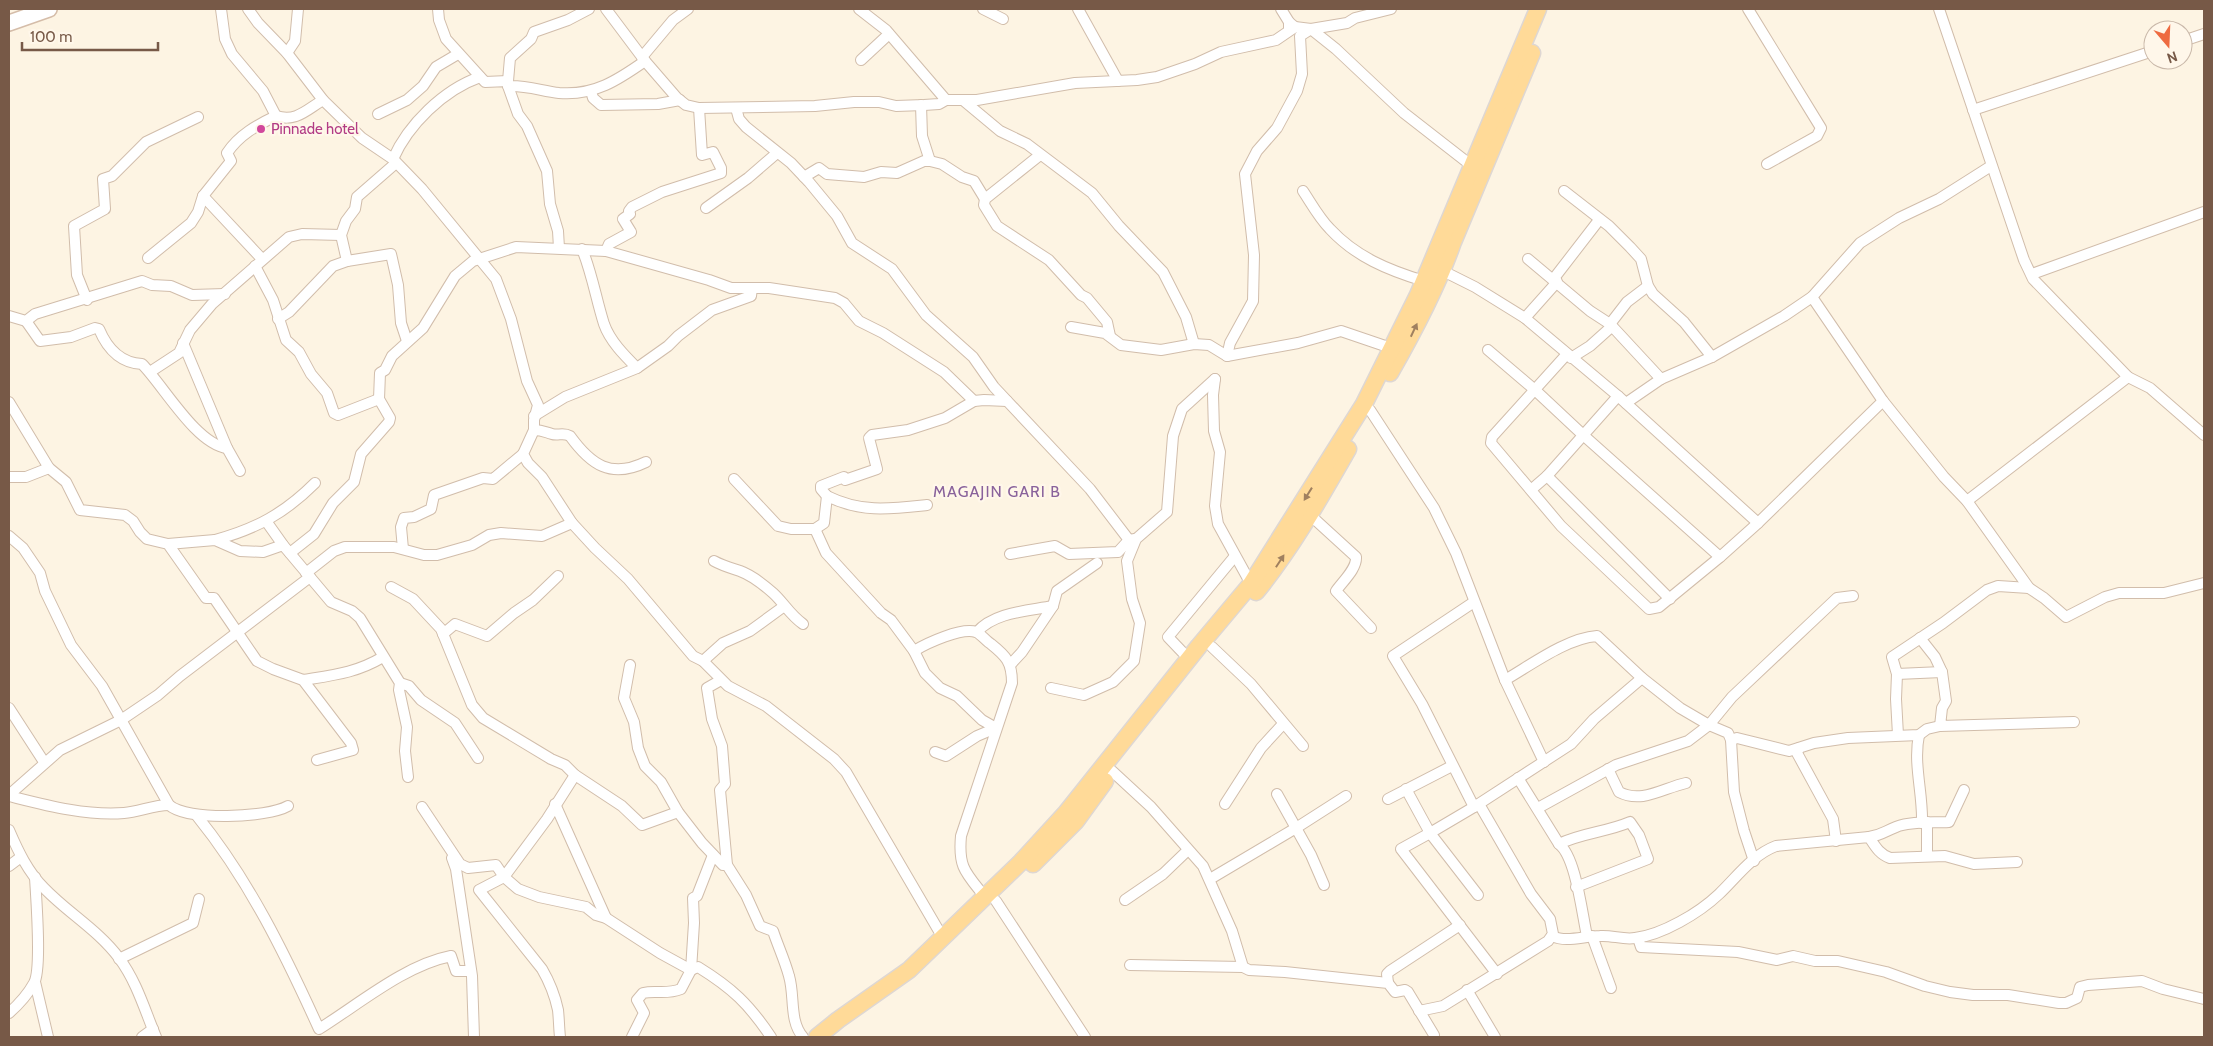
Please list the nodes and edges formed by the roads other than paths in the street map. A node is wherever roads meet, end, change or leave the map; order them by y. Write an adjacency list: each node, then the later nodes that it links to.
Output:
1 (49, 9): 19 (street)
2 (221, 9): 41 (street)
3 (248, 9): 23 (street)
4 (298, 9): 23 (street)
5 (438, 9): 24 (street)
6 (589, 9): 30 (street)
7 (606, 9): 26 (street)
8 (859, 9): 22 (street)
9 (984, 9): 18 (street)
10 (1078, 9): 29 (street)
11 (1281, 9): 20 (street)
12 (1390, 9): 21 (street)
13 (1538, 9): 48 (main road)
14 (1549, 9): 67 (main road)
15 (1748, 9): 47 (street)
16 (1939, 9): 39 (street)
17 (684, 10): 26 (street)
18 (1003, 19)
19 (9, 23)
20 (1291, 27): 21 (street); 29 (street)
21 (1310, 29): 48 (street); 88 (street)
22 (889, 34): 27 (street); 34 (street)
23 (287, 53): 32 (street)
24 (458, 54): 28 (street); 40 (street)
25 (2143, 54): 39 (street)
26 (643, 59): 31 (street); 33 (street)
27 (861, 60)
28 (480, 77): 30 (street); 45 (street)
29 (1118, 80): 35 (street)
30 (508, 84): 31 (street); 59 (street)
31 (591, 91): 33 (street)
32 (322, 100): 41 (street); 45 (street)
33 (680, 100): 37 (street)
34 (946, 100): 35 (street); 36 (street)
35 (964, 101): 44 (street)
36 (921, 106): 38 (street); 46 (street)
37 (699, 108): 38 (street); 61 (street)
38 (736, 108): 43 (street)
39 (1972, 110): 49 (street)
40 (378, 114)
41 (276, 116): 53 (street)
42 (198, 118): 75 (street)
43 (776, 152): 50 (street); 55 (street)
44 (1040, 155): 54 (street); 85 (street)
45 (395, 161): 58 (street); 64 (street)
46 (930, 161): 50 (street); 54 (street)
47 (1767, 164)
48 (1472, 166): 69 (main road)
49 (1991, 166): 68 (street); 74 (street)
50 (804, 177): 99 (street)
51 (1303, 190): 69 (street)
52 (1564, 191): 57 (street)
53 (203, 196): 62 (street); 66 (street)
54 (985, 199): 82 (street)
55 (706, 208)
56 (2204, 212): 68 (street)
57 (1599, 220): 70 (street); 71 (street)
58 (341, 235): 65 (street); 66 (street)
59 (559, 248): 60 (street); 64 (street)
60 (582, 249): 61 (street); 91 (street)
61 (606, 251): 72 (street)
62 (148, 258)
63 (1528, 259): 70 (street)
64 (480, 260): 83 (street); 104 (street)
65 (347, 261): 78 (street); 83 (street)
66 (259, 262): 73 (street); 78 (street)
67 (1443, 271): 77 (street); 103 (main road, one-way to 67)
68 (2032, 274): 93 (street)
69 (1424, 281): 86 (main road)
70 (1557, 282): 77 (street); 80 (street)
71 (1648, 286): 80 (street); 90 (street)
72 (752, 288): 91 (street); 98 (street)
73 (225, 294): 75 (street); 84 (street)
74 (1812, 297): 90 (street); 100 (street)
75 (87, 300): 79 (street)
76 (9, 316): 79 (street)
77 (1525, 318): 89 (street)
78 (278, 319): 97 (street)
79 (26, 321): 92 (street)
80 (1610, 324): 89 (street); 94 (street)
81 (1071, 328): 82 (street)
82 (1110, 336): 85 (street)
83 (407, 341): 97 (street)
84 (183, 343): 92 (street); 108 (street)
85 (1194, 344): 88 (street)
86 (1392, 348): 88 (street); 141 (main road, one-way to 141)
87 (1488, 350): 95 (street)
88 (1227, 356)
89 (1569, 356): 95 (street); 96 (street)
90 (1712, 357): 94 (street)
91 (637, 368): 104 (street)
92 (150, 372): 108 (street)
93 (2128, 377): 107 (street); 119 (street)
94 (1661, 379): 102 (street)
95 (1536, 390): 106 (street); 117 (street)
96 (1618, 396): 102 (street); 106 (street)
97 (378, 399): 132 (street)
98 (974, 401): 99 (street); 118 (street)
99 (1007, 401): 128 (street)
100 (1883, 401): 119 (street); 124 (street)
101 (9, 402): 111 (street)
102 (1626, 403): 124 (street)
103 (1370, 410): 121 (main road); 146 (street)
104 (534, 416): 105 (street)
105 (534, 430): 109 (street); 110 (street)
106 (1582, 434): 113 (street); 135 (street)
107 (2204, 435)
108 (227, 448): 112 (street)
109 (524, 454): 123 (street); 131 (street)
110 (646, 462)
111 (49, 468): 114 (street); 129 (street)
112 (240, 471)
113 (1547, 476): 117 (street); 145 (street)
114 (9, 477)
115 (734, 479): 125 (street)
116 (315, 483): 122 (street)
117 (1532, 489): 145 (street)
118 (827, 496): 120 (street); 125 (street)
119 (1967, 501): 143 (street)
120 (927, 504)
121 (1310, 514): 150 (street); 155 (main road, one-way to 121)
122 (266, 521): 127 (street); 130 (street)
123 (572, 523): 131 (street); 159 (street)
124 (1758, 523): 135 (street)
125 (816, 529): 156 (street)
126 (9, 536): 171 (street)
127 (215, 540): 129 (street); 130 (street)
128 (1132, 540): 133 (street); 134 (street); 169 (street)
129 (168, 544): 151 (street)
130 (283, 545): 132 (street)
131 (403, 549): 138 (street)
132 (290, 554): 138 (street)
133 (1010, 554)
134 (1235, 556): 141 (street); 158 (street)
135 (1720, 557): 145 (street)
136 (714, 561): 148 (street)
137 (1097, 563): 147 (street)
138 (308, 575): 151 (street); 157 (street)
139 (558, 576): 153 (street)
140 (2204, 583): 143 (street)
141 (1251, 584): 158 (main road)
142 (391, 587): 153 (street)
143 (2029, 588): 154 (street)
144 (1853, 596): 174 (street)
145 (1670, 599)
146 (1474, 602): 167 (street); 187 (street)
147 (1053, 606): 152 (street); 161 (street)
148 (783, 607): 149 (street); 159 (street)
149 (803, 624)
150 (1371, 628)
151 (237, 631): 165 (street); 171 (street)
152 (977, 632): 156 (street); 161 (street)
153 (443, 634): 190 (street)
154 (1920, 638): 162 (street); 163 (street)
155 (1212, 647): 173 (street); 189 (main road)
156 (914, 651): 176 (street)
157 (383, 657): 165 (street); 168 (street)
158 (1189, 659): 224 (main road)
159 (703, 661): 166 (street)
160 (630, 665): 207 (street)
161 (1010, 665): 176 (street)
162 (1942, 672): 163 (street); 175 (street)
163 (1897, 674): 177 (street)
164 (1642, 678): 167 (street); 174 (street); 186 (street)
165 (303, 680): 184 (street)
166 (721, 680): 223 (street); 239 (street)
167 (1505, 680): 186 (street)
168 (400, 683): 183 (street); 191 (street)
169 (1051, 688)
170 (9, 708): 185 (street)
171 (121, 720): 185 (street); 202 (street)
172 (2074, 722): 175 (street)
173 (1283, 724): 180 (street); 201 (street)
174 (1709, 725): 179 (street); 188 (street)
175 (1940, 726): 178 (street)
176 (996, 728): 182 (street); 231 (street)
177 (1898, 735): 178 (street); 181 (street)
178 (1919, 735): 209 (street)
179 (1731, 740): 181 (street); 221 (street)
180 (1303, 746)
181 (1799, 748): 214 (street)
182 (935, 752)
183 (478, 758)
184 (316, 760)
185 (44, 762): 197 (street)
186 (1544, 762): 192 (street)
187 (1452, 766): 194 (street); 204 (street)
188 (1608, 769): 193 (street); 206 (street)
189 (1112, 771): 217 (street); 224 (main road)
190 (575, 775): 200 (street); 207 (street)
191 (408, 777)
192 (1518, 778): 204 (street); 206 (street)
193 (1686, 783)
194 (1406, 789): 199 (street); 212 (street)
195 (1964, 790): 209 (street)
196 (1277, 794): 210 (street)
197 (9, 795): 202 (street)
198 (1346, 796): 210 (street)
199 (1388, 799)
200 (556, 804): 227 (street); 235 (street)
201 (1225, 804)
202 (169, 805): 208 (street)
203 (288, 806): 208 (street)
204 (1476, 806): 212 (street); 237 (street)
205 (422, 807): 215 (street)
206 (1538, 808): 216 (street)
207 (678, 812): 218 (street)
208 (197, 816): 244 (street)
209 (1924, 823): 213 (street); 219 (street)
210 (1296, 828): 228 (street); 229 (street)
211 (9, 830): 220 (street)
212 (1430, 833): 232 (street); 236 (street)
213 (1869, 837): 214 (street); 219 (street)
214 (1836, 841): 221 (street)
215 (446, 843): 227 (street); 244 (street)
216 (1559, 844): 230 (street); 230 (street)
217 (1188, 850): 228 (street); 234 (street)
218 (713, 855): 223 (street); 245 (street)
219 (1927, 856): 222 (street)
220 (21, 857): 225 (street); 226 (street)
221 (1754, 861): 240 (street)
222 (2017, 862)
223 (727, 865): 262 (street)
224 (1024, 865): 231 (main road)
225 (9, 866)
226 (35, 877): 241 (street); 247 (street)
227 (504, 877): 235 (street); 259 (street)
228 (1210, 879): 243 (street)
229 (1324, 885)
230 (1576, 887): 238 (street)
231 (996, 893): 239 (main road); 264 (main road); 265 (street)
232 (1478, 895)
233 (200, 899): 241 (street)
234 (1126, 900)
235 (606, 918): 245 (street)
236 (1460, 925): 246 (street); 248 (street)
237 (1552, 936): 238 (street); 246 (street)
238 (1590, 936): 240 (street); 249 (street)
239 (943, 938): 263 (main road)
240 (1638, 938): 251 (street)
241 (119, 959): 254 (street)
242 (1130, 965): 243 (street)
243 (1243, 967): 248 (street)
244 (470, 970): 258 (street)
245 (691, 970): 260 (street); 261 (street)
246 (1496, 974): 250 (street)
247 (35, 982): 253 (street); 256 (street)
248 (1388, 983): 252 (street)
249 (1611, 988)
250 (1467, 990): 252 (street); 266 (street)
251 (2204, 999)
252 (1419, 1011): 255 (street)
253 (9, 1013)
254 (155, 1033): 257 (street)
255 (1434, 1035)
256 (48, 1037)
257 (142, 1037)
258 (474, 1037)
259 (560, 1037)
260 (632, 1037)
261 (771, 1037)
262 (803, 1037)
263 (817, 1037)
264 (834, 1037)
265 (1085, 1037)
266 (1495, 1037)

